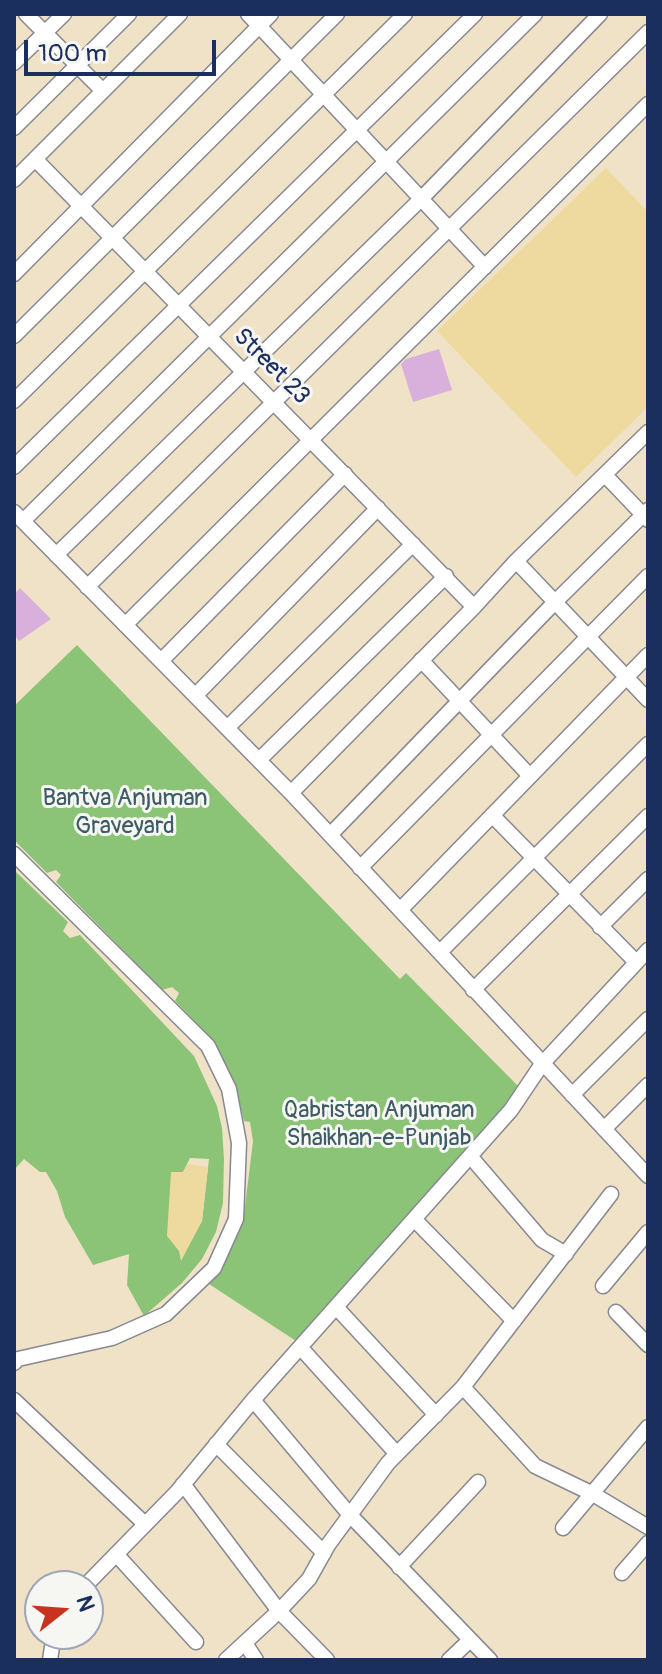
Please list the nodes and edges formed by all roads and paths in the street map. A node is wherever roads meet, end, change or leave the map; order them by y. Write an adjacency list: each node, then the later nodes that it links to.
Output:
1 (26, 14): 14 (street)
2 (64, 14): 14 (street)
3 (129, 14): 17 (street)
4 (180, 14): 18 (street)
5 (248, 14): 12 (street)
6 (271, 14): 12 (street)
7 (337, 14): 15 (street)
8 (405, 14): 19 (street)
9 (475, 14): 22 (street)
10 (535, 14): 24 (street)
11 (600, 14): 26 (street)
12 (259, 25): 15 (street); 27 (street)
13 (648, 32): 28 (street)
14 (45, 33): 16 (street); 17 (street)
15 (291, 60): 19 (street); 29 (street)
16 (14, 63)
17 (77, 65): 18 (street); 21 (street)
18 (103, 91): 23 (street)
19 (324, 94): 22 (street); 31 (street)
20 (648, 104): 30 (street)
21 (14, 128)
22 (357, 130): 24 (street); 33 (street)
23 (35, 159): 25 (street); 27 (street, Street 23)
24 (387, 161): 26 (street); 35 (street)
25 (14, 180)
26 (421, 199): 28 (street); 36 (street)
27 (82, 206): 29 (street, Street 23); 32 (street)
28 (449, 229): 30 (street); 38 (street)
29 (113, 238): 31 (street, Street 23); 34 (street)
30 (485, 267): 40 (street)
31 (145, 271): 33 (street, Street 23); 37 (street)
32 (14, 274)
33 (179, 305): 35 (street, Street 23); 41 (street)
34 (14, 336)
35 (210, 336): 36 (street, Street 23); 46 (street)
36 (244, 373): 38 (street, Street 23); 48 (street)
37 (14, 401)
38 (274, 402): 40 (street, Street 23); 52 (street)
39 (648, 432): 43 (street)
40 (311, 439): 42 (street, Street 23); 55 (street)
41 (14, 467)
42 (345, 474): 44 (street, Street 23); 59 (street)
43 (605, 475): 45 (street); 49 (street)
44 (378, 508): 47 (street, Street 23); 61 (street)
45 (646, 515): 53 (street)
46 (18, 517): 48 (street)
47 (413, 544): 50 (street, Street 23); 64 (street)
48 (56, 555): 52 (street)
49 (516, 561): 53 (street); 54 (street)
50 (446, 576): 54 (street, Street 23); 67 (street)
51 (648, 576): 56 (street)
52 (87, 587): 55 (street)
53 (555, 602): 56 (street); 62 (street)
54 (474, 607): 58 (street)
55 (125, 625): 59 (street)
56 (588, 637): 60 (street); 65 (street)
57 (648, 655): 60 (street)
58 (421, 660): 62 (street); 69 (street)
59 (161, 661): 61 (street)
60 (626, 677): 63 (street); 68 (street)
61 (195, 696): 64 (street)
62 (459, 700): 65 (street); 72 (street)
63 (648, 700)
64 (227, 728): 67 (street)
65 (490, 734): 68 (street); 75 (street)
66 (648, 744): 74 (street)
67 (259, 760): 69 (street)
68 (530, 776): 70 (street)
69 (291, 793): 72 (street)
70 (492, 815): 74 (street); 78 (street)
71 (648, 816): 77 (street)
72 (330, 835): 75 (street)
73 (14, 854): 103 (street)
74 (534, 858): 77 (street); 81 (street)
75 (360, 868): 78 (street)
76 (648, 879): 79 (street)
77 (568, 895): 79 (street); 83 (street)
78 (401, 909): 81 (street)
79 (600, 927): 82 (street)
80 (648, 950): 82 (street)
81 (440, 952): 83 (street)
82 (636, 962): 85 (street)
83 (473, 990): 85 (street)
84 (648, 1019): 87 (street)
85 (542, 1064): 87 (street); 90 (street)
86 (648, 1085): 88 (street)
87 (572, 1095): 88 (street)
88 (604, 1129): 91 (street)
89 (648, 1150): 91 (street)
90 (470, 1156): 94 (street); 96 (street)
91 (635, 1162): 92 (street)
92 (648, 1176)
93 (611, 1194): 96 (street)
94 (414, 1219): 98 (street); 100 (street)
95 (648, 1232): 97 (street)
96 (566, 1254): 100 (street)
97 (603, 1286)
98 (336, 1307): 102 (street); 107 (street)
99 (616, 1312): 101 (street)
100 (514, 1321): 104 (street)
101 (648, 1345)
102 (300, 1347): 106 (street); 110 (street)
103 (14, 1363)
104 (463, 1387): 107 (street); 113 (street)
105 (14, 1400): 115 (street)
106 (253, 1400): 109 (street); 114 (street)
107 (436, 1415): 110 (street)
108 (648, 1427): 113 (street)
109 (216, 1444): 112 (street); 119 (street)
110 (397, 1454): 114 (street)
111 (478, 1482): 121 (street)
112 (183, 1484): 115 (street); 124 (street)
113 (593, 1494): 116 (street); 117 (street)
114 (350, 1515): 119 (street); 121 (street)
115 (145, 1524): 120 (street)
116 (648, 1527)
117 (563, 1528)
118 (648, 1543): 123 (street)
119 (324, 1553): 124 (street)
120 (116, 1554): 122 (street); 126 (street)
121 (399, 1567): 125 (street)
122 (100, 1570)
123 (622, 1573)
124 (279, 1611): 127 (street); 130 (street)
125 (470, 1640): 131 (street); 132 (street)
126 (196, 1642)
127 (245, 1643): 128 (street); 129 (street)
128 (226, 1660)
129 (256, 1660)
130 (327, 1660)
131 (449, 1660)
132 (490, 1660)

